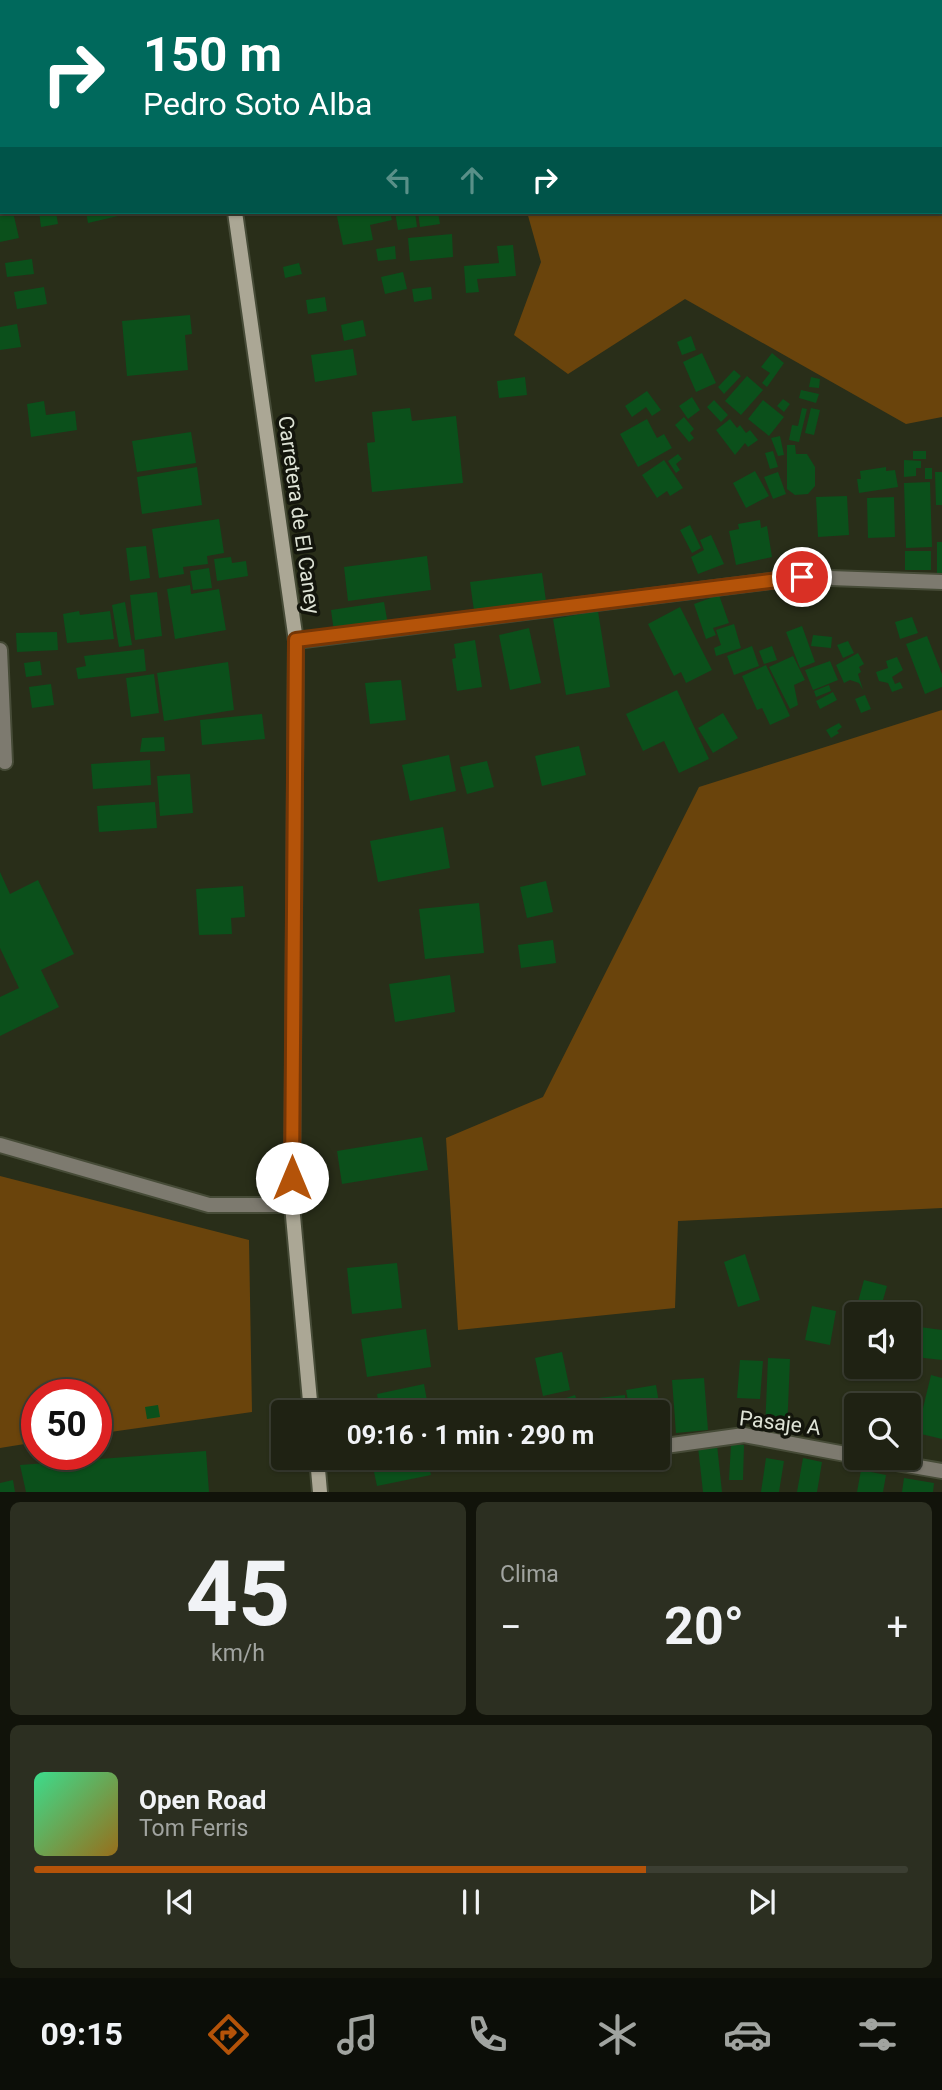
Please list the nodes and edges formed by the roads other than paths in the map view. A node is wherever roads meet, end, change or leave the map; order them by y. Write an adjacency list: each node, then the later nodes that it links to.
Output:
1 (235, 214): 3 (main road, Carretera de El Caney)
2 (942, 582): 3 (street)
3 (296, 640): 7 (main road, Carretera de El Caney)
4 (0, 650): 5 (street)
5 (5, 762)
6 (0, 1145): 7 (street)
7 (292, 1205): 8 (main road, Carretera de El Caney)
8 (310, 1400)
9 (670, 1445): 10 (street, Pasaje A)
10 (844, 1454)
11 (921, 1467): 13 (street)
12 (318, 1470): 14 (main road)
13 (942, 1471)
14 (320, 1492)

